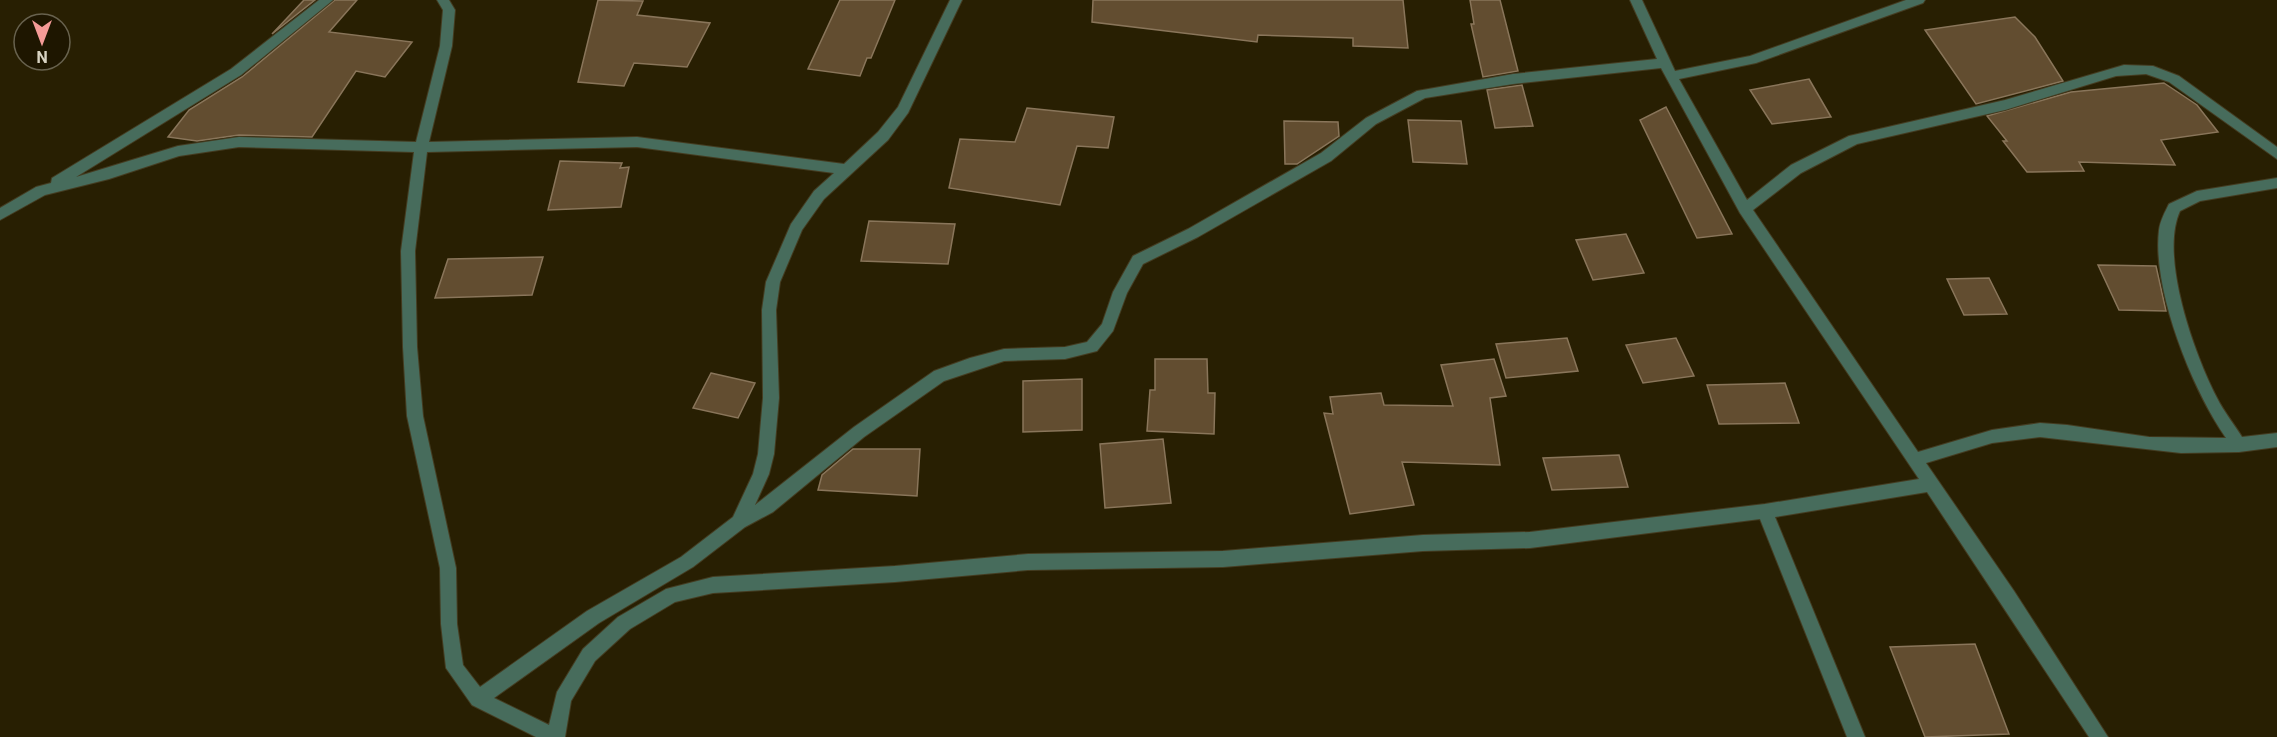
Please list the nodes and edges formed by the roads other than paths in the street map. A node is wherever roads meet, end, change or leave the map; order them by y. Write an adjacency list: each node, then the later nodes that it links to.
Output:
1 (327, 0): 11 (street)
2 (443, 0): 7 (street)
3 (957, 0): 9 (street)
4 (1636, 0): 6 (street)
5 (1919, 0): 6 (street)
6 (1668, 70): 12 (street); 19 (street)
7 (421, 147): 9 (street); 11 (street); 20 (street)
8 (2277, 154): 12 (street)
9 (846, 169): 19 (street)
10 (2277, 183): 15 (street)
11 (41, 191): 13 (street)
12 (1745, 209): 16 (street)
13 (0, 215)
14 (2277, 440): 15 (street)
15 (2240, 445): 16 (street)
16 (1915, 460): 17 (street)
17 (1931, 484): 18 (street); 23 (street)
18 (1765, 511): 21 (street); 22 (street)
19 (739, 522): 20 (street)
20 (478, 699): 21 (street)
21 (556, 737)
22 (1856, 737)
23 (2099, 737)

